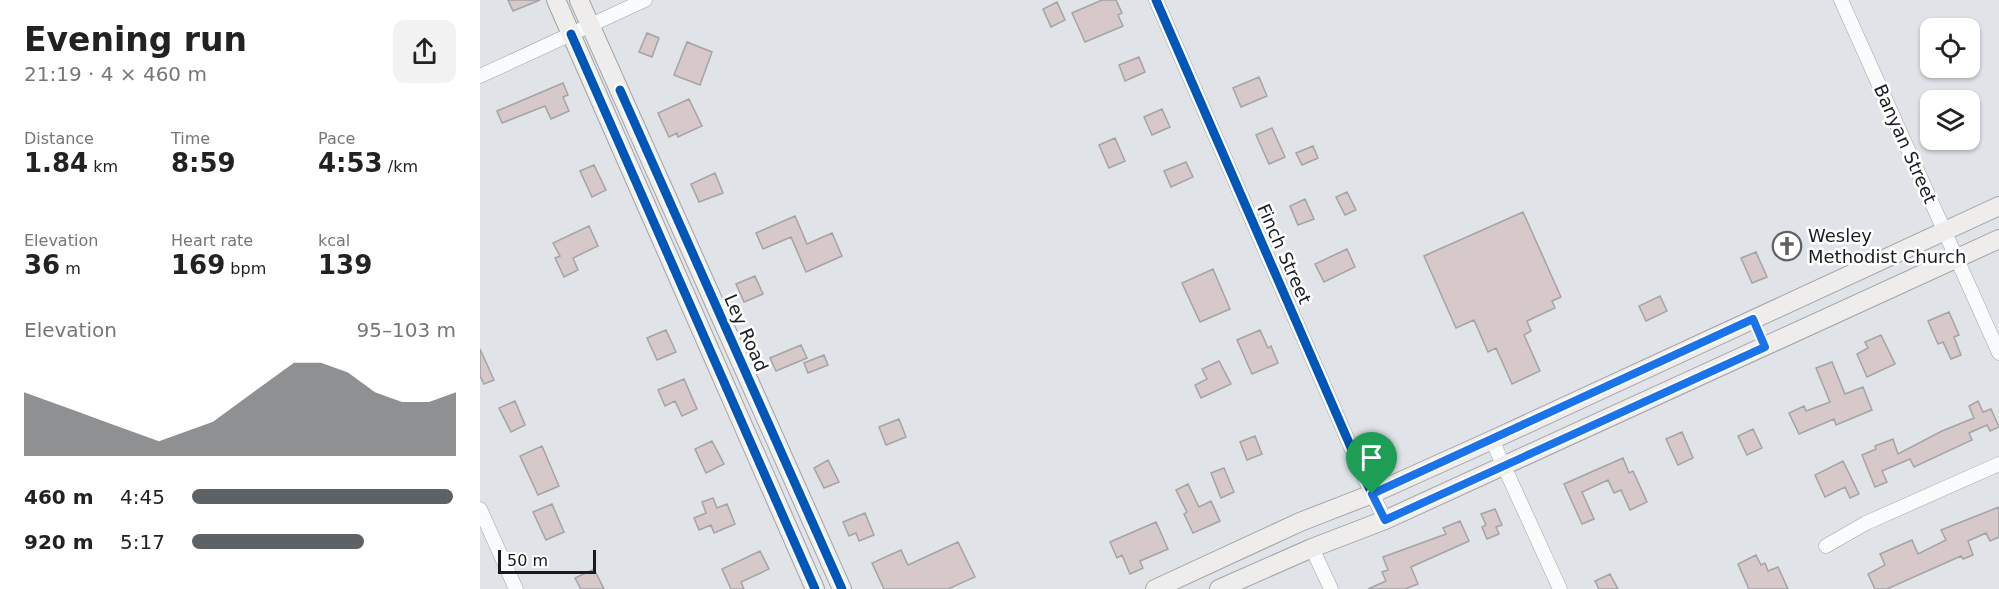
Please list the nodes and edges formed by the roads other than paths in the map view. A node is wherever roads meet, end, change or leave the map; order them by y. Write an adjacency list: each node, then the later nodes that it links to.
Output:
1 (556, 0): 7 (main road)
2 (579, 0): 6 (main road, Ley Road)
3 (645, 0): 6 (street)
4 (1156, 0): 27 (street, Finch Street)
5 (1841, 0): 12 (street, Banyan Street)
6 (590, 25): 7 (street); 9 (main road, Ley Road)
7 (571, 34): 8 (street); 10 (main road)
8 (480, 75)
9 (667, 197): 10 (main road); 16 (main road, Ley Road)
10 (647, 206): 17 (main road)
11 (1999, 206): 12 (main road)
12 (1943, 230): 14 (street, Banyan Street); 15 (main road)
13 (1999, 239): 14 (main road)
14 (1956, 259): 18 (main road); 19 (street, Banyan Street)
15 (1753, 319): 18 (main road); 20 (main road)
16 (724, 325): 17 (main road); 23 (main road, Ley Road)
17 (703, 334): 26 (main road)
18 (1765, 347): 21 (main road)
19 (1999, 353)
20 (1602, 390): 21 (main road); 22 (main road)
21 (1614, 416): 25 (main road)
22 (1492, 440): 25 (street); 27 (main road)
23 (785, 463): 26 (main road); 34 (main road, Ley Road)
24 (1999, 464): 30 (street)
25 (1503, 466): 29 (main road); 38 (street)
26 (763, 470): 33 (main road)
27 (1372, 494): 29 (street, Finch Street); 35 (main road)
28 (480, 509): 32 (street)
29 (1385, 520): 31 (main road)
30 (1827, 546)
31 (1312, 548): 36 (main road); 37 (street)
32 (516, 589)
33 (815, 589)
34 (842, 589)
35 (1155, 589)
36 (1219, 589)
37 (1331, 589)
38 (1560, 589)

